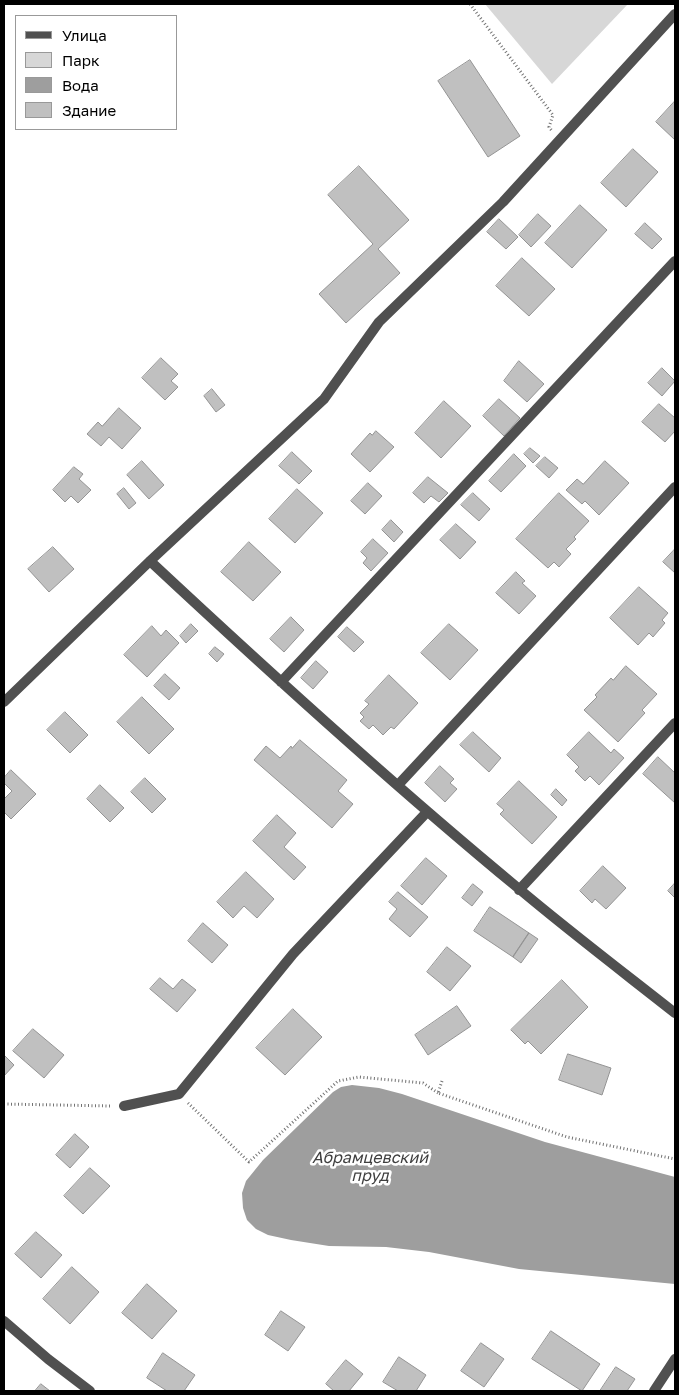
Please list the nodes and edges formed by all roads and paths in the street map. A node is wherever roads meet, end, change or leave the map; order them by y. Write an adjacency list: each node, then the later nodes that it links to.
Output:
1 (470, 4): 3 (path)
2 (675, 14): 3 (street)
3 (559, 142): 6 (street)
4 (675, 260): 7 (street)
5 (675, 487): 10 (street)
6 (150, 561): 7 (street); 8 (street)
7 (281, 682): 10 (street)
8 (4, 702)
9 (675, 723): 12 (street)
10 (398, 785): 11 (street)
11 (427, 812): 12 (street); 16 (street)
12 (519, 890): 13 (street)
13 (675, 1013)
14 (442, 1081): 15 (path)
15 (438, 1093): 16 (path); 19 (path)
16 (179, 1094): 18 (street)
17 (4, 1104): 18 (path)
18 (124, 1106)
19 (675, 1159)
20 (4, 1321): 22 (street)
21 (675, 1359): 23 (street)
22 (90, 1391)
23 (654, 1391)

